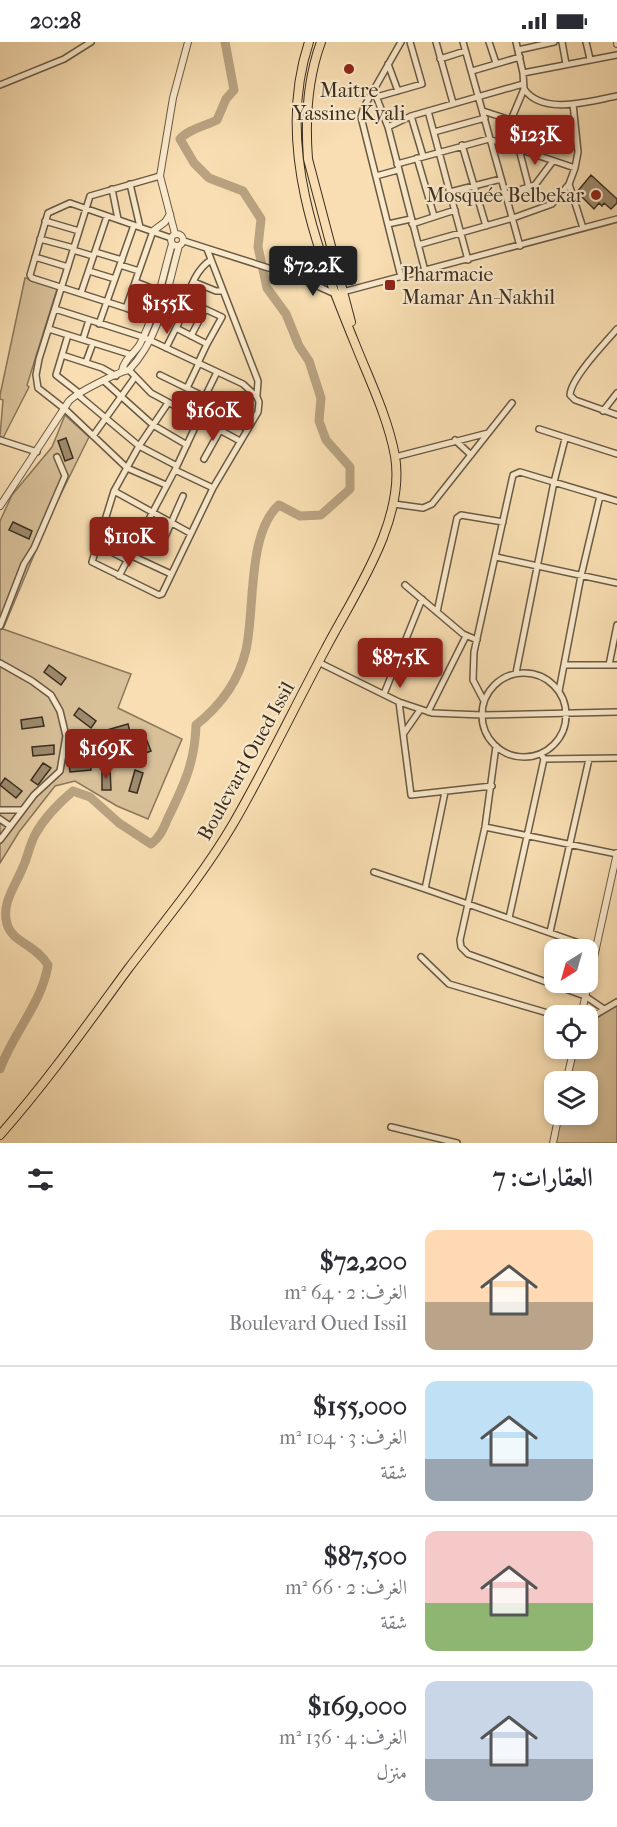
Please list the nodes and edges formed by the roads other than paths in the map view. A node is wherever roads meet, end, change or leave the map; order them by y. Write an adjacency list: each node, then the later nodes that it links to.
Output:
1 (91, 42): 25 (street)
2 (188, 42): 50 (street)
3 (309, 42): 85 (main road, Boulevard Oued Issil)
4 (321, 42): 102 (main road, Boulevard Oued Issil)
5 (401, 42): 21 (street)
6 (410, 42): 27 (street)
7 (436, 42): 18 (street)
8 (463, 42): 15 (street)
9 (489, 42): 20 (street)
10 (516, 42): 14 (street)
11 (554, 42): 14 (street)
12 (562, 42): 22 (street)
13 (586, 42): 19 (street)
14 (518, 50): 17 (street)
15 (465, 51): 18 (street); 23 (street)
16 (617, 54): 19 (street)
17 (520, 57): 20 (street); 24 (street)
18 (440, 58): 31 (street)
19 (590, 59): 22 (street)
20 (496, 63): 23 (street)
21 (388, 64): 27 (street); 28 (street)
22 (566, 64): 24 (street)
23 (472, 71): 29 (street)
24 (523, 73): 26 (street)
25 (0, 85)
26 (524, 87): 29 (street); 32 (street); 36 (street)
27 (398, 91): 28 (street)
28 (374, 94): 37 (street); 51 (street)
29 (479, 96): 31 (street); 34 (street)
30 (617, 96): 32 (street)
31 (453, 103): 33 (street)
32 (573, 104): 41 (street)
33 (428, 111): 35 (street); 39 (street)
34 (484, 115): 36 (street); 39 (street); 40 (street)
35 (411, 116): 37 (street); 46 (street)
36 (511, 120): 38 (street)
37 (388, 127): 48 (street)
38 (539, 130): 41 (street); 45 (street)
39 (434, 132): 44 (street)
40 (489, 139): 42 (street); 43 (street); 52 (street)
41 (577, 142): 49 (street)
42 (462, 146): 44 (street); 55 (street)
43 (519, 149): 45 (street); 56 (street)
44 (439, 152): 46 (street); 58 (street)
45 (531, 153): 47 (street)
46 (420, 157): 48 (street); 64 (street)
47 (553, 161): 49 (street); 56 (street)
48 (398, 167): 51 (street); 69 (street)
49 (575, 168): 54 (street)
50 (160, 176): 53 (street); 62 (street)
51 (376, 176): 70 (street)
52 (501, 179): 55 (street); 59 (street)
53 (130, 184): 57 (street); 71 (street)
54 (569, 184): 65 (street); 73 (street)
55 (473, 185): 58 (street); 72 (street)
56 (529, 188): 59 (street)
57 (111, 189): 60 (street); 66 (street)
58 (450, 192): 61 (street)
59 (506, 194): 65 (street)
60 (86, 208): 63 (street); 68 (street); 74 (street)
61 (455, 210): 64 (street); 76 (street)
62 (170, 214): 75 (street); 78 (street)
63 (106, 216): 66 (street); 83 (street)
64 (434, 216): 69 (street)
65 (513, 218): 72 (street); 80 (street)
66 (118, 219): 71 (street)
67 (617, 219): 73 (street)
68 (45, 221): 74 (street); 77 (street)
69 (412, 221): 70 (street); 79 (street)
70 (388, 224): 93 (street)
71 (137, 226): 75 (street); 88 (street)
72 (486, 226): 76 (street)
73 (583, 228): 80 (street)
74 (79, 231): 81 (street)
75 (153, 231): 78 (street); 92 (street)
76 (461, 233): 79 (street); 87 (street)
77 (40, 239): 81 (street); 84 (street)
78 (176, 241): 82 (street); 101 (street)
79 (418, 245): 91 (street)
80 (520, 246): 87 (street)
81 (74, 249): 83 (street); 89 (street)
82 (207, 249): 86 (street); 94 (street)
83 (94, 254): 88 (street); 90 (street)
84 (35, 257): 89 (street); 98 (street)
85 (323, 257): 94 (main road); 102 (main road, Boulevard Oued Issil)
86 (211, 260): 97 (street); 99 (street)
87 (468, 260): 91 (street)
88 (121, 262): 92 (street); 95 (street)
89 (68, 267): 98 (street)
90 (89, 271): 95 (street); 100 (street)
91 (425, 271): 93 (street)
92 (139, 272): 96 (street)
93 (401, 277): 102 (street)
94 (300, 278): 102 (street)
95 (115, 279): 103 (street)
96 (136, 282): 101 (street); 105 (street)
97 (194, 282): 99 (street); 104 (street)
98 (62, 287): 100 (street); 106 (street)
99 (223, 291): 108 (street)
100 (81, 293): 103 (street)
101 (164, 293): 104 (street); 110 (street); 120 (street)
102 (339, 294): 164 (main road, Boulevard Oued Issil)
103 (107, 301): 105 (street); 112 (street)
104 (188, 302): 107 (street); 113 (street)
105 (126, 308): 110 (street)
106 (56, 309): 111 (street); 114 (street)
107 (206, 309): 109 (street); 117 (street)
108 (231, 311): 109 (street); 139 (street)
109 (221, 316): 122 (street)
110 (150, 318): 118 (street)
111 (89, 320): 112 (street); 119 (street)
112 (99, 324): 118 (street)
113 (176, 328): 117 (street); 123 (street)
114 (49, 329): 116 (street); 142 (street)
115 (617, 329): 143 (street)
116 (68, 335): 119 (street); 124 (street)
117 (191, 336): 122 (street)
118 (143, 337): 120 (street); 125 (street)
119 (83, 339): 121 (street)
120 (150, 341): 123 (street); 128 (street)
121 (93, 343): 125 (street); 126 (street)
122 (207, 344): 127 (street)
123 (166, 348): 127 (street)
124 (62, 355): 126 (street); 135 (street)
125 (132, 355): 128 (street)
126 (86, 362): 131 (street)
127 (199, 363): 129 (street); 134 (street)
128 (126, 371): 131 (street); 132 (street)
129 (217, 372): 138 (street); 139 (street)
130 (160, 375): 134 (street)
131 (116, 376): 133 (street)
132 (135, 377): 137 (street); 141 (street)
133 (105, 382): 135 (street); 137 (street)
134 (187, 388): 138 (street)
135 (78, 393): 142 (street); 146 (street)
136 (617, 393): 143 (street)
137 (120, 396): 146 (street); 148 (street)
138 (206, 396): 145 (street); 147 (street)
139 (257, 397): 149 (street)
140 (512, 403): 152 (street)
141 (168, 404): 147 (street); 148 (street)
142 (63, 408): 153 (street); 160 (street)
143 (603, 411): 144 (street)
144 (617, 415)
145 (227, 417): 149 (street); 151 (street)
146 (104, 419): 153 (street); 159 (street)
147 (197, 419): 151 (street); 158 (street)
148 (153, 425): 158 (street); 159 (street)
149 (247, 429): 156 (street)
150 (539, 429): 154 (street)
151 (218, 431): 156 (street); 165 (street)
152 (488, 433): 157 (street); 162 (street)
153 (93, 436): 166 (street)
154 (565, 439): 161 (street); 168 (street)
155 (0, 440): 160 (street)
156 (240, 441): 170 (street)
157 (455, 441): 162 (street); 164 (street)
158 (187, 445): 167 (street)
159 (140, 446): 166 (street); 167 (street)
160 (37, 452): 176 (street)
161 (617, 454)
162 (471, 455): 175 (street)
163 (57, 457): 194 (street)
164 (395, 457): 175 (main road, Boulevard Oued Issil)
165 (204, 459)
166 (127, 468): 169 (street); 171 (street)
167 (176, 468): 169 (street); 170 (street)
168 (554, 482): 173 (street); 179 (street); 185 (street)
169 (166, 485): 177 (street)
170 (213, 488): 180 (street)
171 (114, 491): 177 (street); 181 (street)
172 (183, 496): 178 (street)
173 (600, 496): 174 (street); 188 (street)
174 (617, 501)
175 (394, 504): 197 (main road, Boulevard Oued Issil)
176 (0, 506)
177 (152, 512): 178 (street); 183 (street)
178 (170, 522): 180 (street); 182 (street)
179 (503, 522): 184 (street); 192 (street)
180 (190, 533): 186 (street)
181 (98, 545): 183 (street); 187 (street)
182 (161, 546)
183 (129, 557): 186 (street); 187 (street)
184 (496, 557): 185 (street); 196 (street)
185 (537, 567): 188 (street); 202 (street)
186 (171, 574): 187 (street)
187 (119, 576)
188 (581, 576): 189 (street); 201 (street)
189 (617, 583)
190 (405, 585): 191 (street)
191 (422, 599): 192 (street); 204 (street)
192 (437, 612): 195 (street)
193 (617, 625): 199 (street)
194 (0, 626)
195 (466, 636): 196 (street); 208 (street)
196 (477, 640): 205 (street)
197 (318, 662): 204 (street); 247 (main road, Boulevard Oued Issil)
198 (0, 663): 213 (street)
199 (609, 664): 200 (street); 201 (street)
200 (617, 664)
201 (565, 665): 203 (street)
202 (516, 674): 203 (street); 205 (street)
203 (559, 692): 210 (street)
204 (384, 694): 206 (street)
205 (484, 701): 211 (street)
206 (399, 702): 207 (street); 212 (street)
207 (420, 710): 208 (street); 212 (street)
208 (428, 712): 211 (street)
209 (617, 712): 210 (street)
210 (566, 713): 211 (street); 216 (street)
211 (482, 715): 214 (street)
212 (404, 733): 220 (street)
213 (66, 746): 215 (street); 222 (street)
214 (495, 746): 216 (street); 219 (street)
215 (115, 751)
216 (543, 756): 218 (street); 226 (street)
217 (617, 758): 218 (street)
218 (589, 759): 228 (street)
219 (492, 786): 220 (street); 225 (street)
220 (445, 792): 231 (street)
221 (0, 810): 222 (street)
222 (21, 810): 224 (street)
223 (0, 819): 224 (street)
224 (10, 826): 227 (street)
225 (485, 827): 226 (street); 232 (street)
226 (528, 836): 228 (street); 233 (street)
227 (0, 840)
228 (569, 845): 229 (street); 234 (street)
229 (617, 854): 236 (street)
230 (374, 872): 231 (street)
231 (425, 889): 232 (street)
232 (467, 904): 233 (street); 239 (street)
233 (510, 918): 234 (street)
234 (550, 932): 235 (street)
235 (569, 939)
236 (598, 940)
237 (421, 957): 243 (street)
238 (586, 993): 239 (street)
239 (585, 996): 241 (street); 242 (street)
240 (617, 1002): 242 (street)
241 (583, 1005)
242 (604, 1009): 244 (street)
243 (544, 1012)
244 (598, 1013)
245 (557, 1125): 249 (street)
246 (392, 1128): 248 (street)
247 (0, 1135)
248 (457, 1143)
249 (553, 1143)

